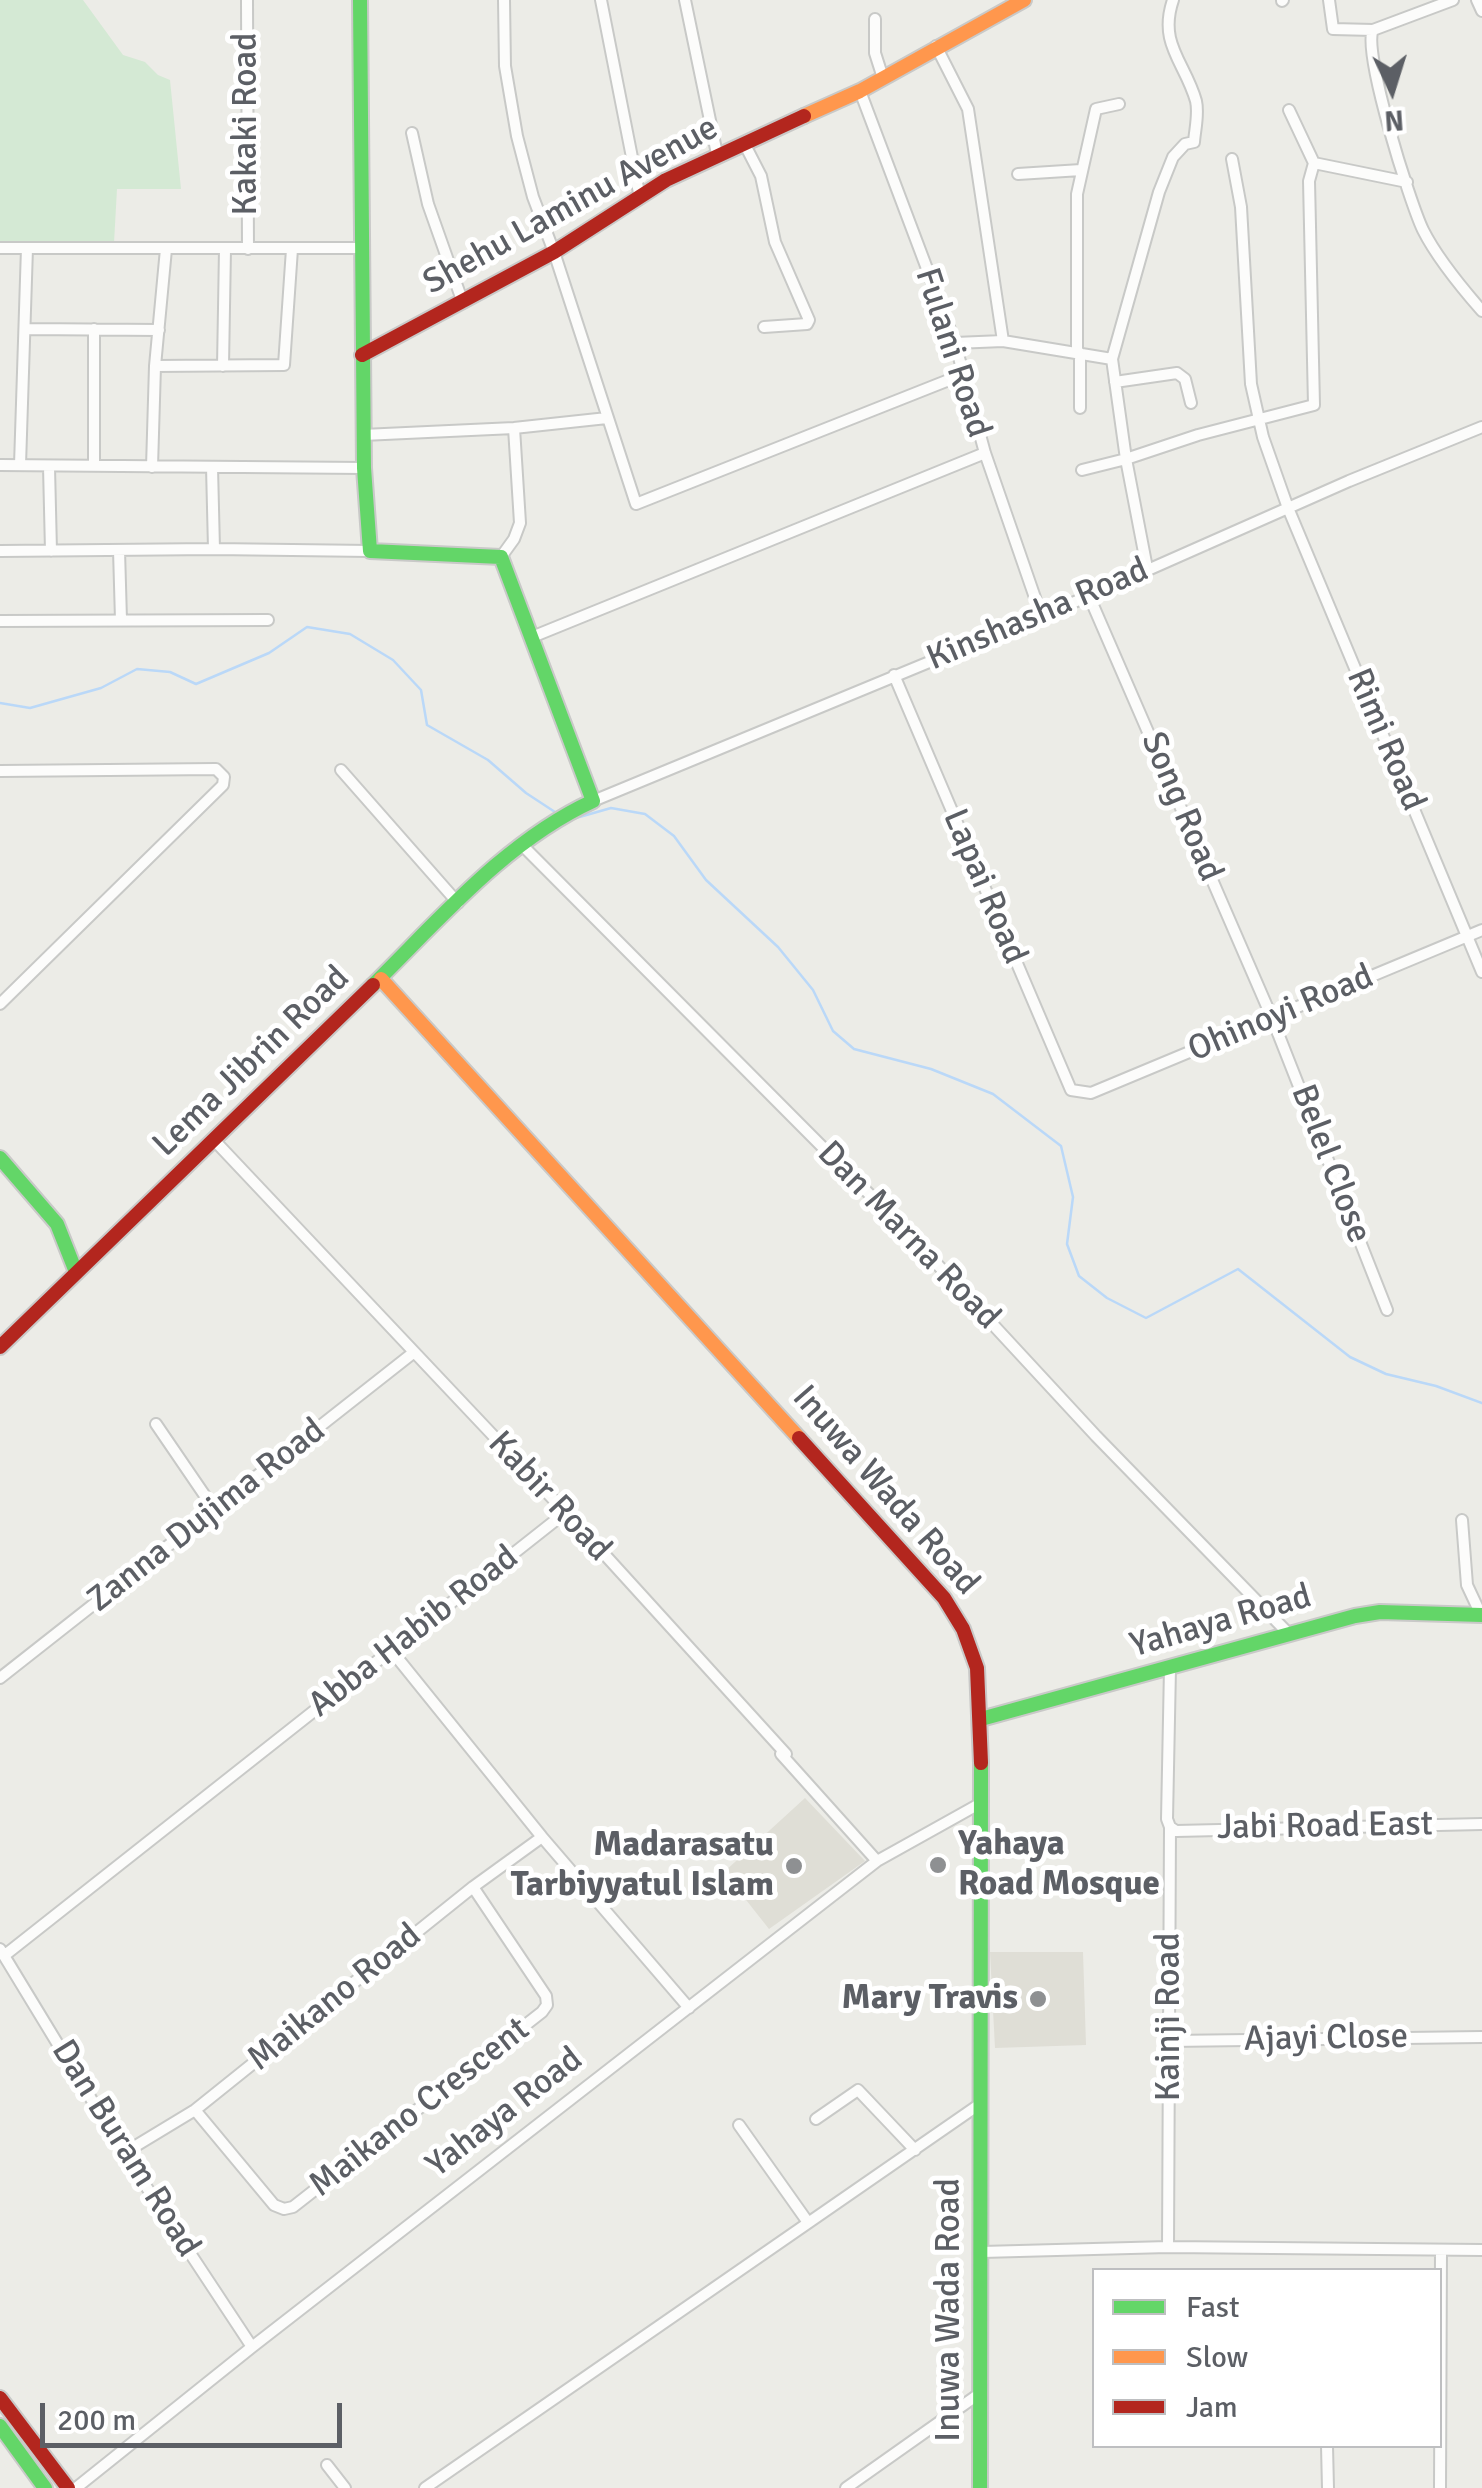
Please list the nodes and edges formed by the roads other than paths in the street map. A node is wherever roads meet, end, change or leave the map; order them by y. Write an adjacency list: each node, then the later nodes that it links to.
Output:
1 (246, 0): 33 (street, Kakaki Road)
2 (360, 0): 31 (street)
3 (504, 0): 35 (street)
4 (601, 0): 27 (street)
5 (684, 0): 21 (street)
6 (1024, 0): 14 (street, Shehu Laminu Avenue)
7 (1173, 0): 46 (street)
8 (1329, 0): 13 (street)
9 (1454, 0): 13 (street)
10 (1477, 0): 11 (street)
11 (1482, 11)
12 (875, 19): 15 (street)
13 (1373, 30): 26 (street)
14 (936, 46): 15 (street, Shehu Laminu Avenue); 42 (street)
15 (883, 78): 16 (street, Shehu Laminu Avenue)
16 (860, 92): 20 (street, Shehu Laminu Avenue); 43 (street, Fulani Road)
17 (1118, 104): 24 (street)
18 (1289, 110): 23 (street)
19 (412, 133): 36 (street)
20 (744, 143): 21 (street, Shehu Laminu Avenue); 38 (street)
21 (718, 154): 27 (street, Shehu Laminu Avenue)
22 (1232, 159): 54 (street, Rimi Road)
23 (1314, 163): 26 (street); 54 (street)
24 (1081, 170): 25 (street); 44 (street)
25 (1018, 174)
26 (1407, 182): 37 (street)
27 (640, 198): 35 (street, Shehu Laminu Avenue)
28 (0, 248): 29 (street)
29 (27, 248): 30 (street); 39 (street)
30 (166, 248): 32 (street); 41 (street)
31 (361, 248): 34 (street); 45 (street)
32 (225, 249): 33 (street); 48 (street)
33 (248, 249): 34 (street)
34 (292, 249): 48 (street)
35 (554, 252): 36 (street, Shehu Laminu Avenue); 53 (street)
36 (463, 303): 45 (street, Shehu Laminu Avenue)
37 (1482, 311)
38 (764, 328)
39 (24, 329): 40 (street); 61 (street)
40 (94, 329): 41 (street); 62 (street)
41 (158, 330): 47 (street)
42 (1003, 341): 43 (street); 44 (street)
43 (955, 343): 49 (street, Fulani Road)
44 (1079, 353): 46 (street); 52 (street)
45 (362, 355): 57 (street)
46 (1112, 359): 50 (street)
47 (155, 366): 48 (street); 64 (street)
48 (224, 366)
49 (964, 374): 53 (street); 58 (street, Fulani Road)
50 (1115, 382): 51 (street); 59 (street)
51 (1191, 403)
52 (1080, 408)
53 (607, 418): 55 (street)
54 (1259, 419): 59 (street); 68 (street, Rimi Road)
55 (514, 428): 57 (street); 74 (street)
56 (1482, 428): 68 (street, Kinshasha Road)
57 (363, 435): 66 (street)
58 (984, 453): 77 (street, Fulani Road); 81 (street)
59 (1126, 459): 67 (street); 75 (street)
60 (0, 465): 61 (street)
61 (20, 466): 63 (street)
62 (94, 466): 63 (street); 64 (street)
63 (50, 467): 72 (street)
64 (152, 467): 65 (street)
65 (212, 467): 66 (street); 69 (street)
66 (364, 468): 73 (street)
67 (1082, 470)
68 (1288, 508): 75 (street, Kinshasha Road); 89 (street, Rimi Road)
69 (214, 548): 70 (street); 73 (street)
70 (120, 550): 72 (street); 78 (street)
71 (0, 551): 72 (street)
72 (51, 551)
73 (370, 551): 74 (street)
74 (501, 557): 81 (street)
75 (1147, 568): 76 (street, Kinshasha Road)
76 (1089, 596): 77 (street, Kinshasha Road); 93 (street, Song Road)
77 (1040, 616): 82 (street, Kinshasha Road)
78 (121, 620): 79 (street); 80 (street)
79 (268, 620)
80 (0, 621)
81 (532, 637): 85 (street)
82 (894, 675): 85 (street, Kinshasha Road); 94 (street, Lapai Road)
83 (341, 770): 87 (street)
84 (0, 771): 92 (street)
85 (593, 801): 86 (street, Lema Jibrin Road)
86 (523, 846): 87 (street, Lema Jibrin Road); 106 (street, Dan Marna Road)
87 (458, 903): 91 (street, Lema Jibrin Road)
88 (1482, 930): 89 (street, Ohinoyi Road)
89 (1467, 936): 90 (street, Rimi Road); 93 (street, Ohinoyi Road)
90 (1482, 972)
91 (381, 978): 95 (street, Lema Jibrin Road); 110 (street, Inuwa Wada Road)
92 (0, 1004)
93 (1272, 1018): 94 (street, Ohinoyi Road); 98 (street, Belel Close)
94 (1080, 1093)
95 (214, 1140): 97 (street, Lema Jibrin Road); 100 (street, Kabir Road)
96 (0, 1158): 97 (street)
97 (76, 1272): 99 (street, Lema Jibrin Road)
98 (1388, 1310)
99 (0, 1348)
100 (413, 1353): 102 (street, Zanna Dujima Road); 103 (street, Kabir Road)
101 (156, 1424): 102 (street)
102 (214, 1510): 109 (street, Zanna Dujima Road)
103 (566, 1512): 107 (street, Abba Habib Road); 111 (street); 116 (street, Kabir Road)
104 (1462, 1520): 105 (street)
105 (1481, 1614): 106 (street, Yahaya Road)
106 (1287, 1632): 108 (street, Yahaya Road)
107 (391, 1650): 115 (street); 118 (street, Abba Habib Road)
108 (1170, 1668): 110 (street, Yahaya Road); 114 (street, Kainji Road)
109 (0, 1678)
110 (980, 1719): 112 (street, Inuwa Wada Road)
111 (786, 1754)
112 (981, 1803): 116 (street, Yahaya Road); 122 (street, Inuwa Wada Road)
113 (1482, 1824): 114 (street, Jabi Road East)
114 (1170, 1827): 121 (street, Kainji Road)
115 (542, 1837): 117 (street, Maikano Road); 119 (street)
116 (877, 1861): 119 (street, Yahaya Road)
117 (472, 1887): 123 (street, Maikano Road); 123 (street, Maikano Crescent)
118 (2, 1952): 127 (street, Dan Buram Road)
119 (689, 2008): 134 (street, Yahaya Road)
120 (1482, 2037): 121 (street, Ajayi Close)
121 (1170, 2041): 129 (street, Kainji Road)
122 (980, 2104): 126 (street); 132 (street, Inuwa Wada Road)
123 (195, 2110): 127 (street, Maikano Road)
124 (816, 2120): 126 (street)
125 (739, 2125): 128 (street)
126 (915, 2150): 128 (street)
127 (124, 2152): 134 (street, Dan Buram Road)
128 (807, 2221): 145 (street)
129 (1168, 2247): 130 (street); 132 (street)
130 (1441, 2250): 131 (street); 133 (street)
131 (1482, 2250)
132 (982, 2252): 135 (street, Inuwa Wada Road)
133 (1441, 2268)
134 (252, 2347): 143 (street, Yahaya Road)
135 (979, 2394): 146 (street); 147 (street, Inuwa Wada Road)
136 (0, 2398): 142 (street)
137 (0, 2426): 141 (street)
138 (1327, 2448): 148 (street)
139 (1440, 2448): 149 (street)
140 (327, 2465): 144 (street)
141 (44, 2488)
142 (68, 2488)
143 (76, 2488)
144 (345, 2488)
145 (424, 2488)
146 (846, 2488)
147 (980, 2488)
148 (1328, 2488)
149 (1440, 2488)

